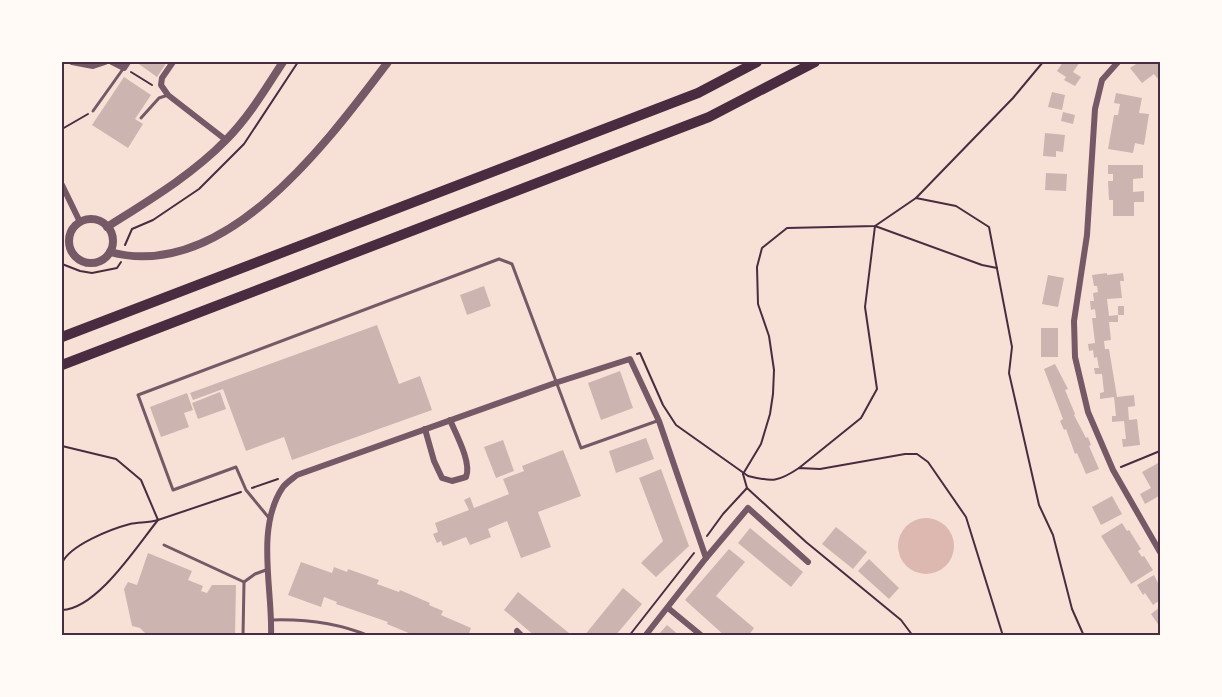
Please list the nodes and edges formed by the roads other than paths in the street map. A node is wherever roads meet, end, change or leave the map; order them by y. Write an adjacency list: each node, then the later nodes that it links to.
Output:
1 (72, 62): 2 (street)
2 (105, 62)
3 (112, 62): 10 (street)
4 (173, 62): 11 (street)
5 (283, 62): 14 (street)
6 (388, 62): 20 (street)
7 (757, 62): 21 (highway)
8 (815, 62): 22 (highway)
9 (1118, 62): 29 (street)
10 (126, 65): 12 (lane)
11 (168, 95): 13 (lane); 14 (street)
12 (93, 111)
13 (141, 118)
14 (226, 140): 18 (street)
15 (62, 185): 16 (street)
16 (64, 195): 17 (street)
17 (80, 222): 18 (street); 19 (street)
18 (107, 227): 20 (street)
19 (65, 247): 20 (street)
20 (110, 252)
21 (62, 337)
22 (62, 364)
23 (555, 383): 24 (street); 25 (street); 25 (lane); 27 (lane)
24 (450, 420): 26 (street); 26 (street)
25 (659, 421): 30 (street)
26 (425, 429): 27 (street)
27 (269, 518): 32 (street)
28 (164, 545): 33 (lane)
29 (1161, 552)
30 (706, 558): 31 (street); 34 (street)
31 (808, 562)
32 (268, 570): 33 (lane); 35 (street)
33 (244, 582): 36 (lane)
34 (668, 608): 39 (street); 40 (street)
35 (272, 620): 37 (street); 38 (lane)
36 (243, 636)
37 (271, 636)
38 (369, 636)
39 (645, 636)
40 (702, 636)

